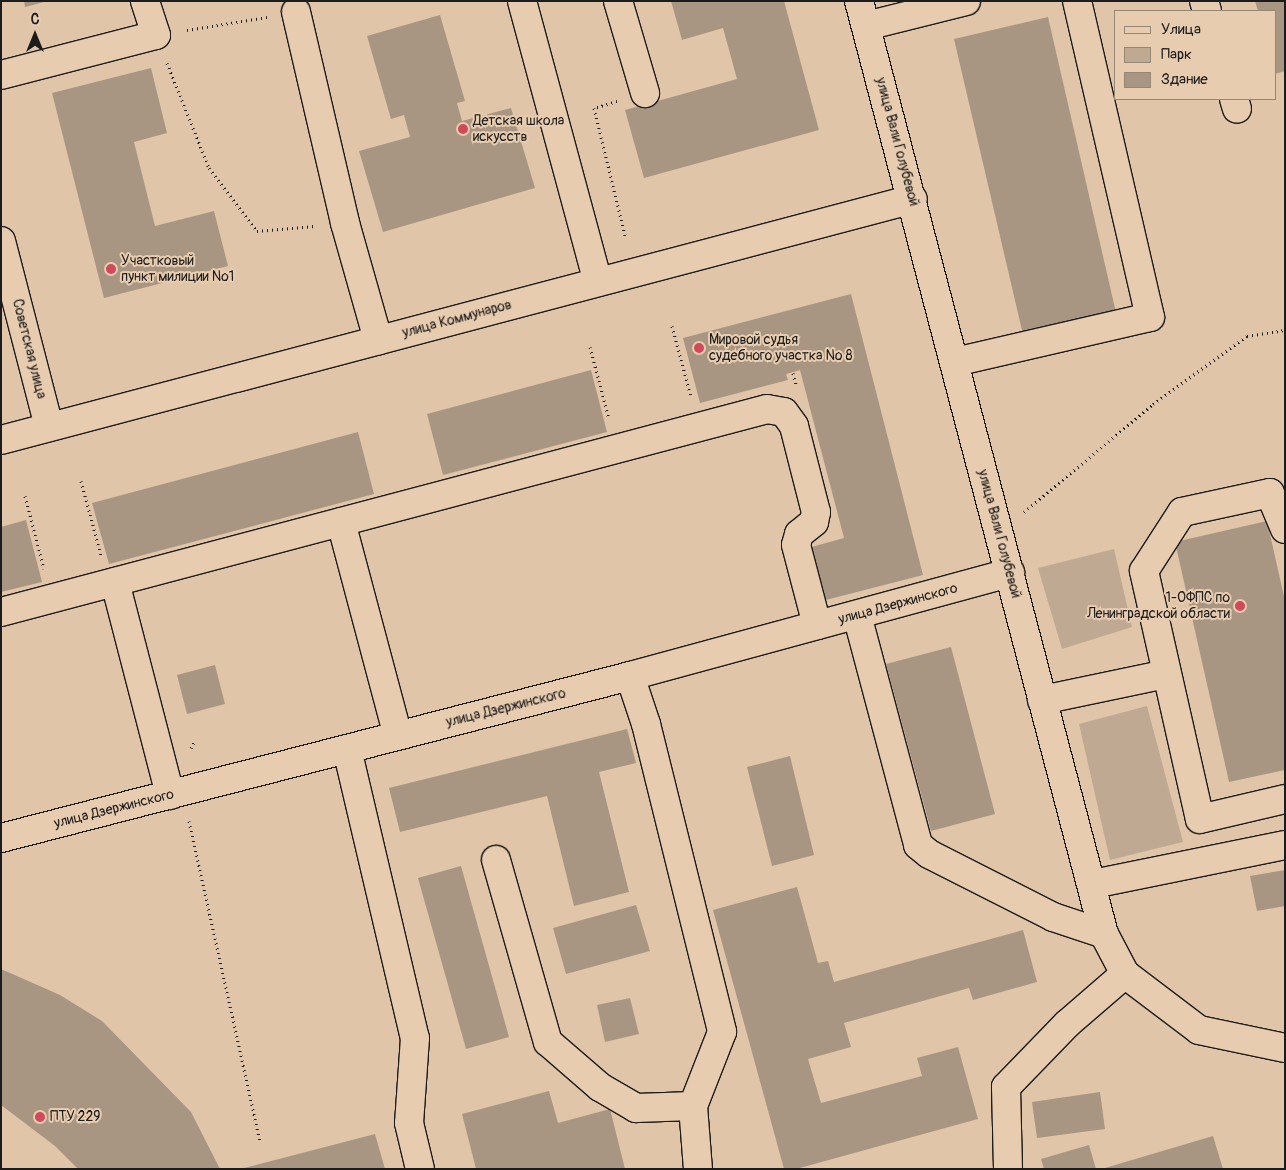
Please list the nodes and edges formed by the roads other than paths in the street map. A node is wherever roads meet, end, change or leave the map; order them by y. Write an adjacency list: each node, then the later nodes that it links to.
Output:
1 (145, 1): 8 (street)
2 (522, 1): 12 (street)
3 (618, 1): 9 (street)
4 (966, 1): 7 (street)
5 (1077, 1): 14 (street)
6 (296, 12): 13 (street)
7 (862, 14): 10 (street, улица Вали Голубевой)
8 (1, 75)
9 (645, 93)
10 (913, 198): 12 (street, улица Коммунаров); 14 (street, улица Вали Голубевой)
11 (1, 241): 15 (street, Советская улица)
12 (598, 282): 13 (street, улица Коммунаров)
13 (378, 340): 15 (street, улица Коммунаров)
14 (955, 362): 19 (street, улица Вали Голубевой)
15 (49, 427): 16 (street, улица Коммунаров)
16 (1, 440)
17 (341, 522): 20 (street); 23 (street); 27 (street)
18 (1285, 529): 24 (street)
19 (1010, 573): 22 (street, улица Дзержинского); 26 (street, улица Вали Голубевой)
20 (112, 583): 21 (street); 29 (street)
21 (1, 612)
22 (857, 615): 23 (street, улица Дзержинского); 35 (street)
23 (817, 625): 25 (street, улица Дзержинского)
24 (1166, 674): 26 (street); 30 (street)
25 (630, 676): 27 (street, улица Дзержинского); 38 (street)
26 (1042, 700): 34 (street, улица Вали Голубевой)
27 (398, 736): 28 (street, улица Дзержинского)
28 (347, 749): 29 (street, улица Дзержинского); 39 (street)
29 (170, 795): 31 (street, улица Дзержинского)
30 (1285, 799)
31 (1, 838)
32 (1285, 845): 34 (street)
33 (496, 860): 38 (street)
34 (1093, 884): 35 (street, улица Вали Голубевой)
35 (1104, 934): 36 (street, улица Вали Голубевой)
36 (1125, 974): 37 (street, улица Вали Голубевой); 41 (street)
37 (1285, 1048)
38 (693, 1106): 40 (street)
39 (420, 1169)
40 (698, 1169)
41 (1008, 1169)

